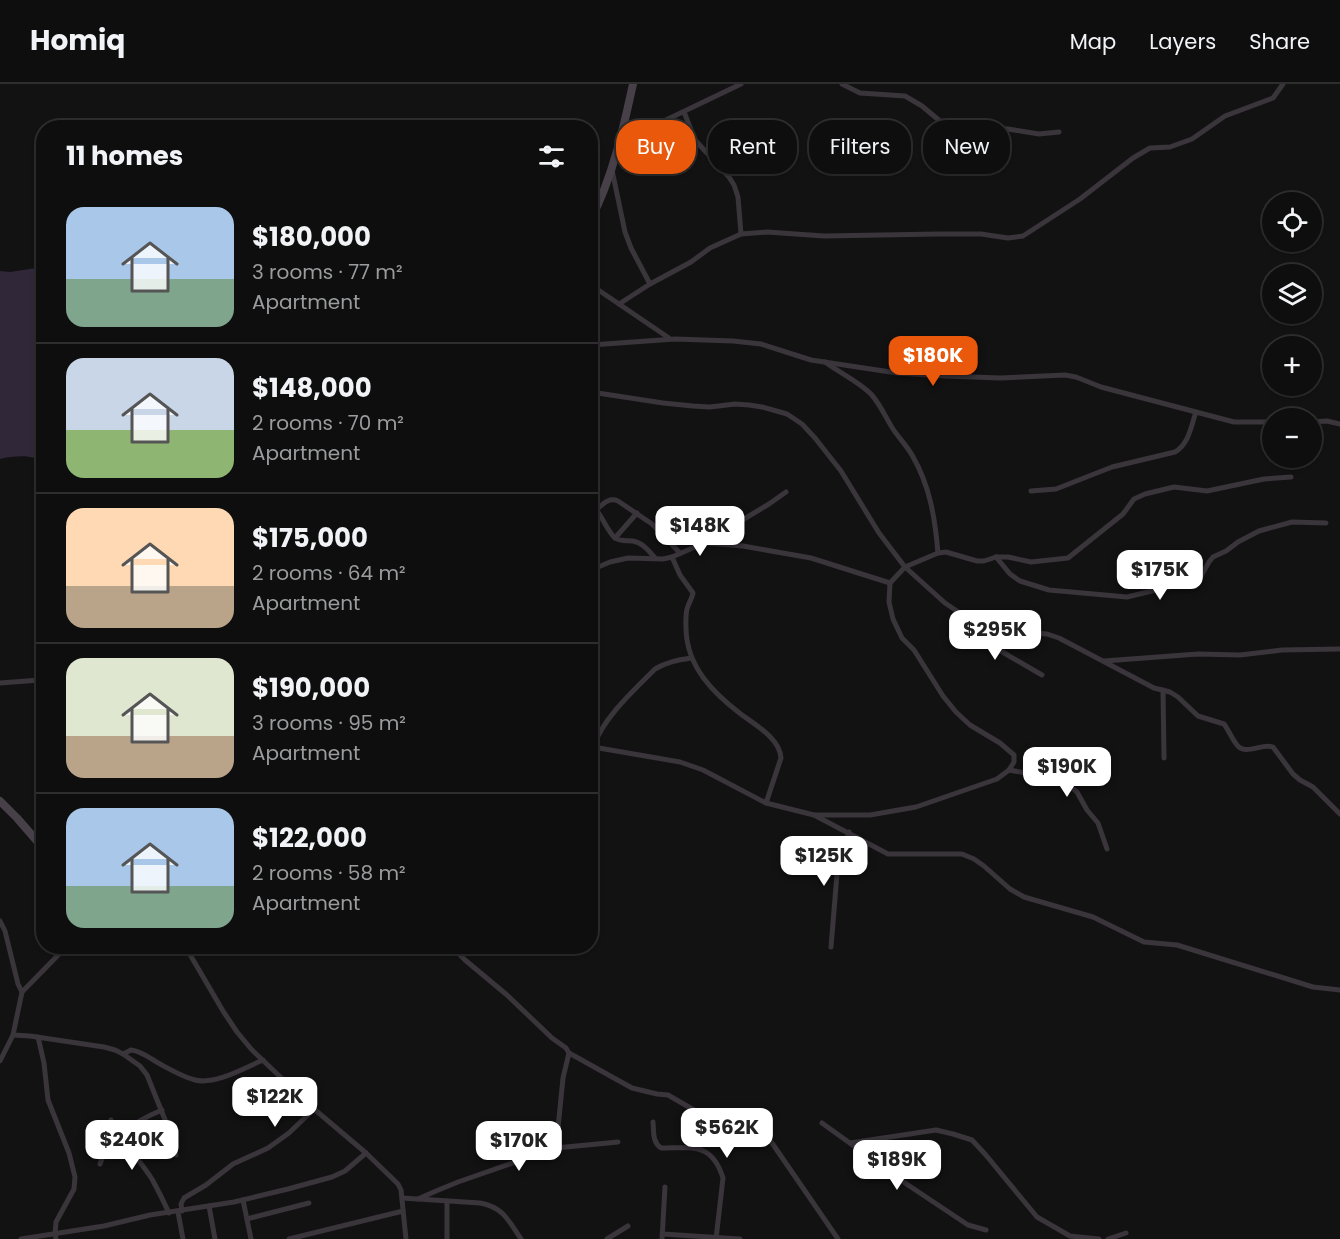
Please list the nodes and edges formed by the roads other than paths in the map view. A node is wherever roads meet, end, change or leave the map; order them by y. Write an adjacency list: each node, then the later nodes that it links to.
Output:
1 (633, 84): 6 (street)
2 (741, 84): 5 (street)
3 (842, 84): 8 (street)
4 (1283, 84): 12 (street)
5 (684, 112): 7 (street); 12 (street)
6 (625, 120)
7 (667, 120)
8 (1059, 132)
9 (616, 156): 10 (street)
10 (612, 169): 11 (street); 13 (street)
11 (598, 203)
12 (741, 234): 13 (street)
13 (650, 284): 15 (street)
14 (598, 290): 15 (street)
15 (619, 304): 16 (street)
16 (670, 339): 17 (street); 18 (street)
17 (598, 344)
18 (824, 362): 20 (street); 34 (street)
19 (598, 393): 39 (street)
20 (1196, 412): 22 (street); 25 (street)
21 (1322, 421): 23 (street)
22 (1262, 422)
23 (1340, 424)
24 (1291, 477): 36 (street)
25 (1031, 491)
26 (786, 492): 32 (street)
27 (598, 508): 29 (street)
28 (598, 511): 31 (street)
29 (637, 513): 31 (street); 33 (street)
30 (1326, 523): 36 (street)
31 (615, 538): 37 (street)
32 (704, 543): 33 (street); 40 (street)
33 (680, 553): 35 (street)
34 (938, 553): 36 (street); 39 (street)
35 (672, 557): 37 (street); 43 (street)
36 (996, 557)
37 (655, 558): 38 (street)
38 (598, 567)
39 (905, 567): 40 (street); 41 (street)
40 (890, 583): 52 (street)
41 (970, 620): 44 (street); 45 (street)
42 (1340, 649): 44 (street)
43 (691, 658): 49 (street); 54 (street)
44 (1102, 661): 48 (street)
45 (1042, 675)
46 (36, 680): 47 (street)
47 (0, 683)
48 (1163, 690): 51 (street); 55 (street)
49 (598, 734)
50 (598, 749): 54 (street)
51 (1164, 758)
52 (1009, 770): 56 (street); 59 (street)
53 (0, 801): 58 (street)
54 (766, 803): 56 (street)
55 (1340, 814)
56 (814, 815): 57 (street)
57 (849, 832): 61 (street); 65 (street)
58 (36, 840)
59 (1107, 849)
60 (0, 921): 66 (street)
61 (831, 947)
62 (59, 954): 66 (street)
63 (190, 954): 71 (street)
64 (459, 954): 69 (street)
65 (1340, 990)
66 (22, 992): 67 (street)
67 (13, 1035): 68 (street); 72 (street)
68 (38, 1038): 70 (street); 99 (street)
69 (569, 1053): 81 (street); 112 (street)
70 (123, 1054): 71 (street); 74 (street)
71 (262, 1060): 73 (street)
72 (0, 1061)
73 (314, 1109): 82 (street); 92 (street)
74 (162, 1110): 78 (street); 83 (street)
75 (111, 1120): 78 (street)
76 (654, 1122): 101 (street)
77 (822, 1123): 80 (street)
78 (120, 1137): 84 (street); 94 (street)
79 (618, 1142): 81 (street)
80 (850, 1143): 97 (street); 113 (street)
81 (556, 1148): 87 (street)
82 (366, 1153): 86 (street); 88 (street)
83 (176, 1155)
84 (100, 1164)
85 (665, 1187): 100 (street)
86 (402, 1198): 87 (street); 93 (street)
87 (418, 1199): 89 (street)
88 (243, 1200): 91 (street); 95 (street)
89 (447, 1201): 108 (street); 109 (street)
90 (309, 1203): 95 (street)
91 (209, 1206): 92 (street); 104 (street)
92 (180, 1211): 94 (street); 103 (street)
93 (403, 1211): 106 (street); 107 (street)
94 (169, 1213): 99 (street)
95 (247, 1219): 105 (street)
96 (628, 1226): 110 (street)
97 (986, 1230)
98 (1126, 1233): 114 (street)
99 (55, 1237): 102 (street)
100 (662, 1237): 101 (street)
101 (716, 1238): 111 (street)
102 (21, 1239)
103 (183, 1239)
104 (215, 1239)
105 (251, 1239)
106 (289, 1239)
107 (406, 1239)
108 (447, 1239)
109 (521, 1239)
110 (607, 1239)
111 (740, 1239)
112 (838, 1239)
113 (1099, 1239)
114 (1108, 1239)

